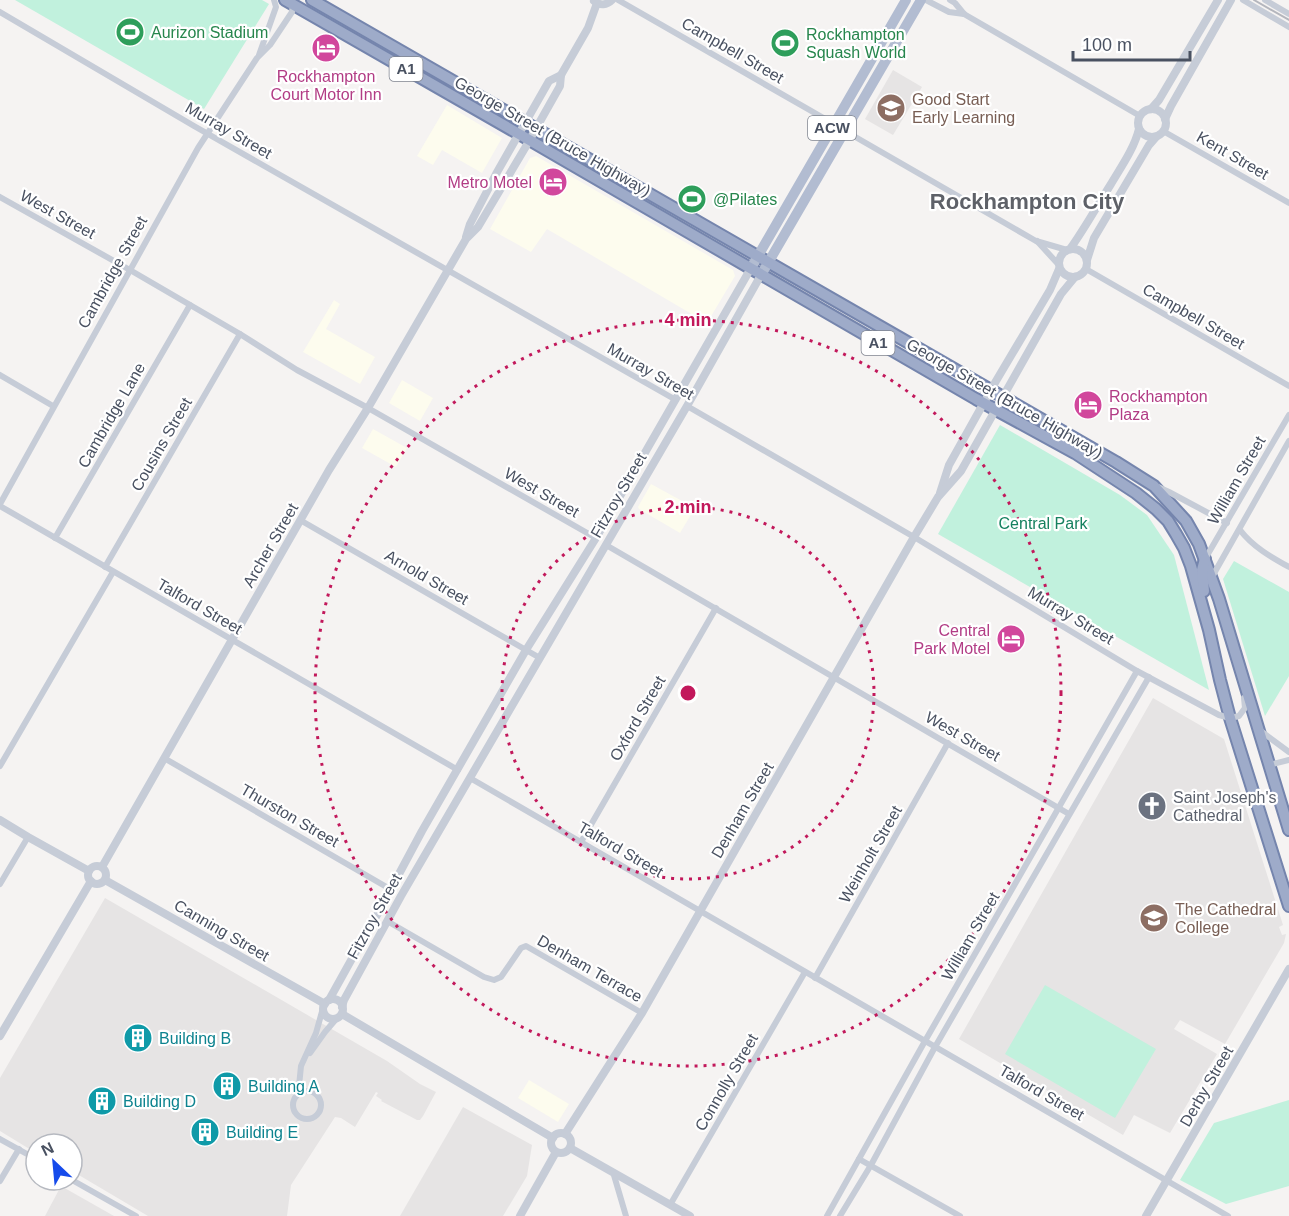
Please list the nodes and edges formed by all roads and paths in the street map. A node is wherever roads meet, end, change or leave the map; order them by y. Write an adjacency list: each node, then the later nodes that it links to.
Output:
1 (274, 0): 19 (street, Cambridge Street)
2 (312, 0): 24 (highway, George Street (Bruce Highway) / A1)
3 (612, 0): 13 (street)
4 (618, 0): 25 (street, Campbell Street)
5 (906, 0): 25 (main road, Fitzroy Street / ACW)
6 (921, 0): 28 (main road, Fitzroy Street / ACW)
7 (926, 0): 16 (street)
8 (950, 0): 16 (street)
9 (1218, 0): 21 (street)
10 (1231, 0): 23 (street)
11 (1243, 0): 18 (street)
12 (1265, 0): 17 (street)
13 (595, 1): 20 (street, Archer Street)
14 (290, 2): 19 (street, Cambridge Street); 31 (highway, George Street (Bruce Highway) / A1)
15 (0, 12): 30 (street, Murray Street)
16 (964, 14): 22 (street)
17 (1289, 14)
18 (1289, 27)
19 (258, 58): 30 (street, Cambridge Street)
20 (561, 75): 24 (street, Archer Street); 26 (street, Archer Street)
21 (1151, 109): 22 (street); 23 (street)
22 (1140, 116): 27 (street)
23 (1165, 119): 29 (street)
24 (526, 122): 26 (highway, George Street (Bruce Highway) / A1); 31 (street, Archer Street)
25 (834, 124): 28 (main road); 39 (main road, Fitzroy Street / ACW)
26 (537, 129): 33 (street, Archer Street); 39 (highway, George Street (Bruce Highway) / A1)
27 (1139, 129): 32 (street); 38 (street)
28 (845, 131): 37 (street); 40 (main road, Fitzroy Street / ACW)
29 (1163, 131): 32 (street); 35 (street, Kent Street)
30 (207, 133): 44 (street, Murray Street); 45 (street, Cambridge Street)
31 (519, 134): 33 (highway, George Street (Bruce Highway) / A1); 36 (street, Archer Street)
32 (1156, 137): 41 (street)
33 (530, 140): 36 (street, Archer Street); 43 (highway, George Street (Bruce Highway) / A1)
34 (0, 197): 45 (street, West Street)
35 (1289, 203)
36 (466, 239): 44 (street, Archer Street)
37 (1036, 241): 38 (street); 42 (street)
38 (1068, 250): 41 (street); 42 (street)
39 (758, 256): 40 (highway, George Street (Bruce Highway) / A1); 43 (main road, Fitzroy Street / ACW)
40 (769, 262): 46 (main road, Fitzroy Street); 54 (highway, George Street (Bruce Highway) / A1)
41 (1087, 265): 47 (street); 53 (street, Campbell Street)
42 (1059, 267): 47 (street); 54 (street, Denham Street)
43 (751, 268): 46 (highway, George Street (Bruce Highway) / A1); 49 (street, Fitzroy Street)
44 (448, 269): 56 (street, Murray Street); 60 (street, Archer Street)
45 (130, 270): 48 (street, West Street); 58 (street, Cambridge Street)
46 (761, 274): 51 (street, Fitzroy Street); 57 (highway, George Street (Bruce Highway) / A1)
47 (1076, 277): 55 (street, Denham Street)
48 (190, 305): 50 (street, West Street); 71 (street, Cambridge Lane)
49 (715, 331): 51 (street); 56 (street, Fitzroy Street)
50 (240, 334): 60 (street, West Street); 75 (street, Cousins Street)
51 (726, 337): 59 (street, Fitzroy Street)
52 (0, 375): 58 (street)
53 (1289, 386)
54 (991, 391): 55 (highway, George Street (Bruce Highway) / A1); 57 (street, Denham Street)
55 (1002, 398): 61 (street, Denham Street); 64 (highway, George Street (Bruce Highway) / A1)
56 (676, 400): 59 (street, Murray Street); 72 (street, Fitzroy Street)
57 (984, 404): 61 (highway, George Street (Bruce Highway) / A1); 65 (street, Denham Street)
58 (53, 406): 66 (street, Cambridge Street)
59 (687, 406): 70 (street, Murray Street); 73 (street, Fitzroy Street)
60 (368, 408): 67 (street, Archer Street); 72 (street, West Street)
61 (996, 410): 65 (street, Denham Street); 80 (highway, George Street (Bruce Highway) / A1)
62 (1289, 415): 68 (street, William Street)
63 (1289, 441): 69 (street, William Street)
64 (1154, 486): 68 (street); 74 (highway, A1)
65 (938, 497): 70 (street, Denham Street)
66 (0, 505): 71 (street, Talford Street)
67 (300, 520): 81 (street, Archer Street); 82 (street, Arnold Street)
68 (1227, 523): 74 (street, William Street)
69 (1240, 530): 76 (street); 78 (street, William Street)
70 (914, 537): 85 (street, Murray Street); 86 (street, Denham Street)
71 (55, 538): 75 (street, Talford Street)
72 (596, 538): 73 (street, West Street); 82 (street, Fitzroy Street)
73 (606, 545): 79 (street, West Street); 83 (street, Fitzroy Street)
74 (1205, 559): 78 (highway, A1); 80 (highway)
75 (105, 567): 77 (street, Talford Street)
76 (1289, 567)
77 (113, 572): 81 (street, Talford Street); 95 (street)
78 (1212, 577): 84 (highway, A1)
79 (716, 608): 86 (street, West Street); 103 (street, Oxford Street)
80 (1209, 630): 88 (highway, A1)
81 (231, 640): 92 (street, Archer Street); 96 (street, Talford Street)
82 (526, 650): 83 (street, Arnold Street); 96 (street, Fitzroy Street)
83 (540, 658): 97 (street, Fitzroy Street)
84 (1238, 662): 88 (street); 89 (highway, A1)
85 (1137, 671): 87 (street, Murray Street); 98 (street, William Street)
86 (835, 676): 90 (street, West Street); 112 (street, Denham Street)
87 (1149, 677): 88 (street, Murray Street); 99 (street)
88 (1230, 718): 111 (highway, A1)
89 (1258, 728): 91 (street); 94 (highway, A1)
90 (948, 743): 98 (street, West Street); 119 (street, Weinholt Street)
91 (1289, 752)
92 (164, 758): 104 (street, Archer Street); 109 (street, Thurston Street)
93 (1289, 760): 94 (street)
94 (1269, 765): 101 (highway, A1)
95 (0, 766)
96 (458, 770): 97 (street, Talford Street); 109 (street, Fitzroy Street)
97 (470, 778): 103 (street, Talford Street); 110 (street, Fitzroy Street)
98 (1059, 808): 99 (street, West Street); 124 (street, William Street)
99 (1069, 814): 125 (street)
100 (0, 820): 102 (street)
101 (1289, 830)
102 (28, 837): 105 (street); 108 (street)
103 (581, 842): 112 (street, Talford Street)
104 (102, 867): 105 (street); 106 (street)
105 (89, 871): 107 (street)
106 (105, 880): 107 (street); 120 (street, Canning Street)
107 (91, 881): 123 (street)
108 (0, 885)
109 (390, 889): 110 (street, Thurston Street); 113 (street, Fitzroy Street)
110 (401, 896): 114 (street, Fitzroy Street)
111 (1289, 906)
112 (700, 910): 118 (street, Talford Street); 122 (street, Denham Street)
113 (377, 915): 114 (street, Denham Terrace); 115 (street, Fitzroy Street)
114 (387, 921): 116 (street, Fitzroy Street); 122 (street, Denham Terrace)
115 (358, 946): 116 (street); 120 (street, Fitzroy Street)
116 (370, 953): 121 (street, Fitzroy Street)
117 (1289, 969): 138 (street, Derby Street)
118 (805, 972): 119 (street, Talford Street); 141 (street, Connolly Street)
119 (815, 978): 124 (street, Talford Street)
120 (326, 1004): 121 (street); 121 (street); 127 (street)
121 (340, 1013): 126 (street); 129 (street)
122 (642, 1013): 128 (street, Denham Street)
123 (0, 1036)
124 (925, 1041): 125 (street, Talford Street); 135 (street, William Street)
125 (936, 1047): 136 (street); 138 (street, Talford Street)
126 (309, 1091): 127 (street); 127 (street)
127 (297, 1095)
128 (565, 1134): 129 (street); 131 (street)
129 (553, 1138): 134 (street)
130 (0, 1139): 132 (street)
131 (570, 1148): 134 (street); 137 (street)
132 (19, 1149): 133 (street); 139 (street)
133 (24, 1152)
134 (556, 1152): 143 (street)
135 (860, 1159): 136 (street); 146 (street, William Street)
136 (871, 1165): 147 (street); 148 (street)
137 (613, 1172): 141 (street); 144 (street)
138 (1167, 1179): 149 (street, Derby Street); 150 (street, Talford Street)
139 (0, 1181)
140 (84, 1187): 142 (street)
141 (670, 1205): 145 (street)
142 (136, 1216)
143 (520, 1216)
144 (626, 1216)
145 (690, 1216)
146 (827, 1216)
147 (840, 1216)
148 (960, 1216)
149 (1146, 1216)
150 (1228, 1216)

